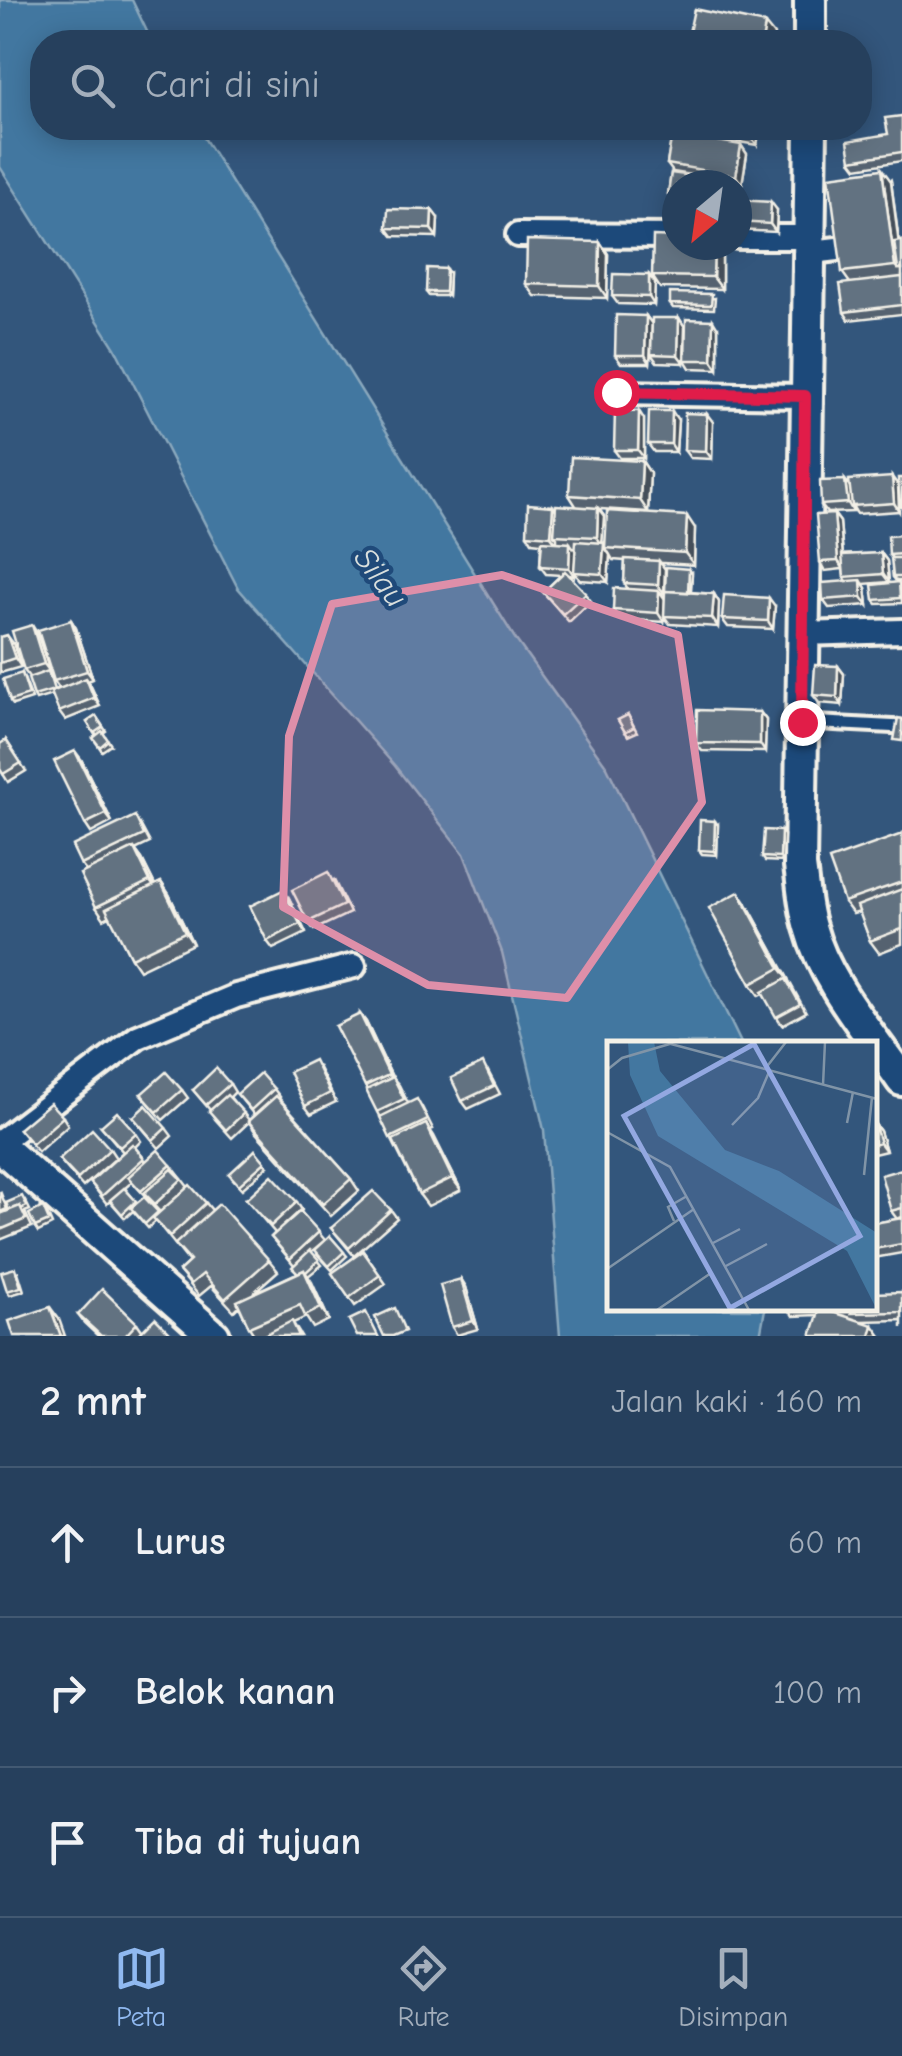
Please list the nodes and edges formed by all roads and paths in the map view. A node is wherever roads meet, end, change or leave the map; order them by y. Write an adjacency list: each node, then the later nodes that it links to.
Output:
1 (810, 0): 2 (main road)
2 (810, 30)
3 (811, 140): 7 (main road)
4 (518, 235): 5 (street)
5 (662, 236)
6 (752, 238): 7 (street)
7 (812, 244): 8 (street); 10 (main road)
8 (846, 248)
9 (616, 392): 10 (street)
10 (805, 396): 12 (main road)
11 (902, 631): 12 (street)
12 (802, 634): 13 (main road)
13 (802, 722): 14 (lane); 16 (main road)
14 (902, 727)
15 (354, 966): 19 (street)
16 (875, 1041)
17 (877, 1044): 18 (main road)
18 (902, 1080)
19 (5, 1157): 20 (main road)
20 (214, 1336)

